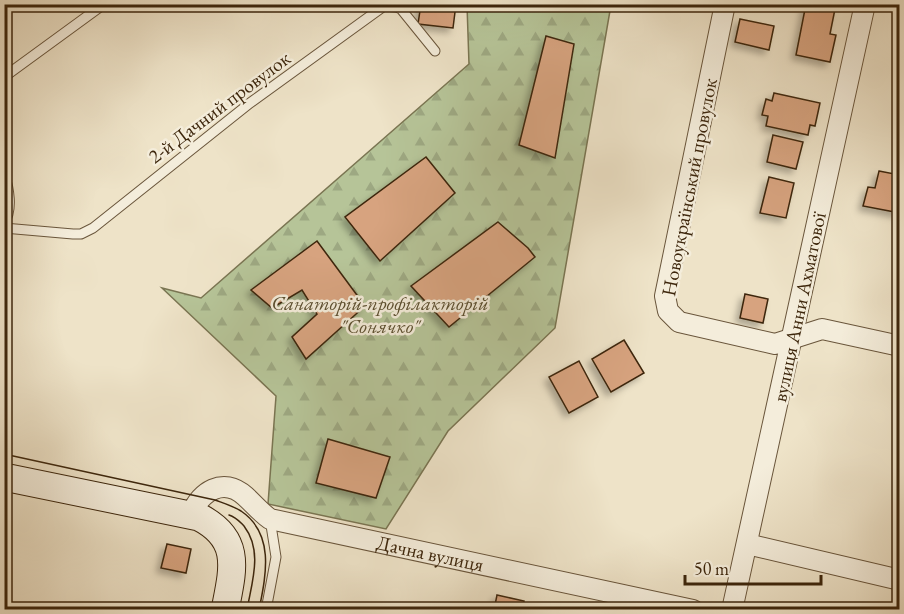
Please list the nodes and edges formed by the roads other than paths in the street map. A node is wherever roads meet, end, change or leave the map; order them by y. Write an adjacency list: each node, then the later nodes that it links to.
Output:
1 (104, 4): 5 (lane)
2 (725, 4): 9 (street, Новоукраїнський провулок)
3 (865, 4): 9 (street, вулиця Анни Ахматової)
4 (435, 51): 8 (lane, 2-й Дачний провулок)
5 (4, 77)
6 (4, 174): 7 (lane)
7 (4, 223)
8 (4, 228)
9 (792, 339): 10 (street, Новоукраїнський провулок); 14 (street, вулиця Анни Ахматової)
10 (900, 346)
11 (4, 477): 12 (main road)
12 (191, 515): 13 (street, Дачна вулиця); 16 (main road)
13 (270, 519): 17 (lane); 18 (street, Дачна вулиця)
14 (747, 544): 15 (street); 19 (street, вулиця Анни Ахматової)
15 (900, 580)
16 (225, 609)
17 (266, 609)
18 (693, 609)
19 (732, 609)

